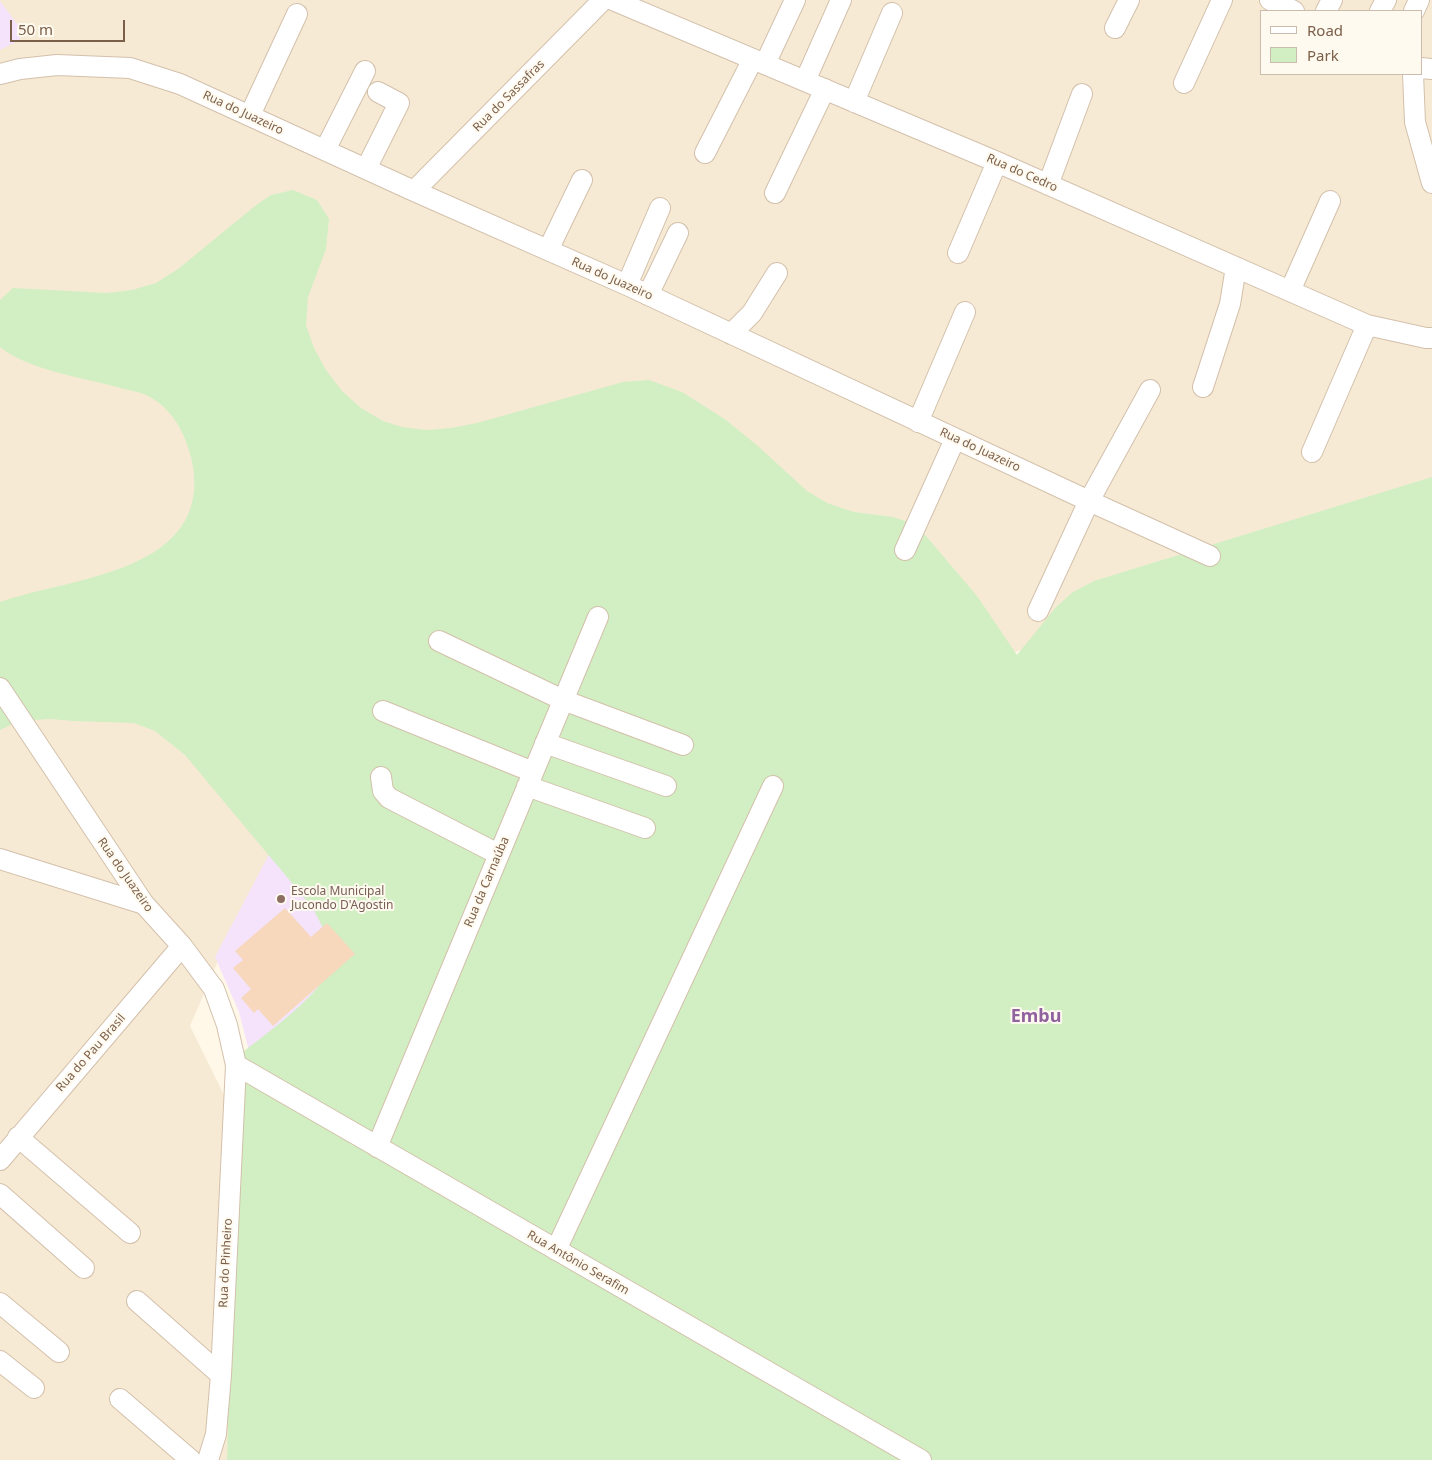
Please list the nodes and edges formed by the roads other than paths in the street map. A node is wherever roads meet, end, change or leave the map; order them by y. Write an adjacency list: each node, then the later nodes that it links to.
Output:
1 (604, 0): 30 (street, Rua do Sassafras)
2 (613, 0): 12 (street, Rua do Cedro)
3 (795, 0): 12 (street)
4 (841, 0): 16 (street)
5 (1129, 0): 11 (street)
6 (1222, 0): 17 (street)
7 (1270, 0): 8 (street)
8 (1292, 10)
9 (892, 13): 21 (street)
10 (297, 14): 22 (street)
11 (1115, 28)
12 (759, 62): 16 (street, Rua do Cedro); 24 (street)
13 (365, 71): 23 (street)
14 (0, 74): 22 (street, Rua do Juazeiro)
15 (1412, 75): 28 (street)
16 (805, 81): 18 (street, Rua do Cedro)
17 (1184, 82)
18 (825, 89): 21 (street, Rua do Cedro); 31 (street)
19 (378, 92): 26 (street)
20 (1082, 94): 29 (street)
21 (854, 102): 25 (street, Rua do Cedro)
22 (250, 116): 23 (street, Rua do Juazeiro)
23 (325, 150): 26 (street, Rua do Juazeiro)
24 (706, 153)
25 (997, 162): 29 (street, Rua do Cedro); 36 (street)
26 (366, 169): 30 (street, Rua do Juazeiro)
27 (582, 180): 35 (street)
28 (1432, 183)
29 (1048, 185): 37 (street, Rua do Cedro)
30 (414, 191): 35 (street, Rua do Juazeiro)
31 (775, 193)
32 (1330, 202): 40 (street)
33 (660, 208): 39 (street)
34 (678, 233): 41 (street)
35 (548, 250): 39 (street, Rua do Juazeiro)
36 (958, 253)
37 (1236, 267): 40 (street, Rua do Cedro); 46 (street)
38 (776, 273): 44 (street)
39 (626, 285): 41 (street, Rua do Juazeiro)
40 (1290, 291): 43 (street, Rua do Cedro)
41 (648, 295): 44 (street, Rua do Juazeiro)
42 (964, 312): 48 (street)
43 (1366, 325): 45 (street, Rua do Cedro); 50 (street)
44 (731, 334): 48 (street, Rua do Juazeiro)
45 (1432, 338)
46 (1203, 386)
47 (1150, 390): 51 (street)
48 (918, 422): 49 (street, Rua do Juazeiro)
49 (955, 439): 51 (street, Rua do Juazeiro); 52 (street)
50 (1312, 452)
51 (1089, 501): 53 (street, Rua do Juazeiro); 54 (street)
52 (905, 550)
53 (1210, 556)
54 (1038, 611)
55 (598, 617): 58 (street, Rua da Carnaúba)
56 (440, 642): 58 (street)
57 (0, 688): 69 (street, Rua do Juazeiro)
58 (563, 700): 60 (street, Rua da Carnaúba); 61 (street)
59 (383, 711): 63 (street)
60 (545, 743): 63 (street, Rua da Carnaúba); 64 (street)
61 (683, 745)
62 (381, 777): 67 (street)
63 (530, 779): 66 (street); 67 (street, Rua da Carnaúba)
64 (666, 786)
65 (773, 786): 77 (street)
66 (645, 828)
67 (498, 854): 73 (street, Rua da Carnaúba)
68 (0, 859): 69 (street)
69 (144, 904): 70 (street, Rua do Juazeiro)
70 (182, 946): 71 (street, Rua do Juazeiro); 72 (street, Rua do Pau Brasil)
71 (236, 1066): 73 (street, Rua Antônio Serafim); 83 (street, Rua do Pinheiro)
72 (18, 1137): 74 (street, Rua do Pau Brasil); 76 (street)
73 (377, 1147): 77 (street, Rua Antônio Serafim)
74 (0, 1160)
75 (0, 1194): 78 (street)
76 (130, 1233)
77 (556, 1250): 88 (street, Rua Antônio Serafim)
78 (84, 1268)
79 (136, 1301): 83 (street)
80 (0, 1304): 81 (street)
81 (59, 1352)
82 (0, 1360): 84 (street)
83 (221, 1375): 87 (street, Rua do Pinheiro)
84 (34, 1388)
85 (120, 1399): 86 (street)
86 (191, 1460)
87 (208, 1460)
88 (920, 1460)

